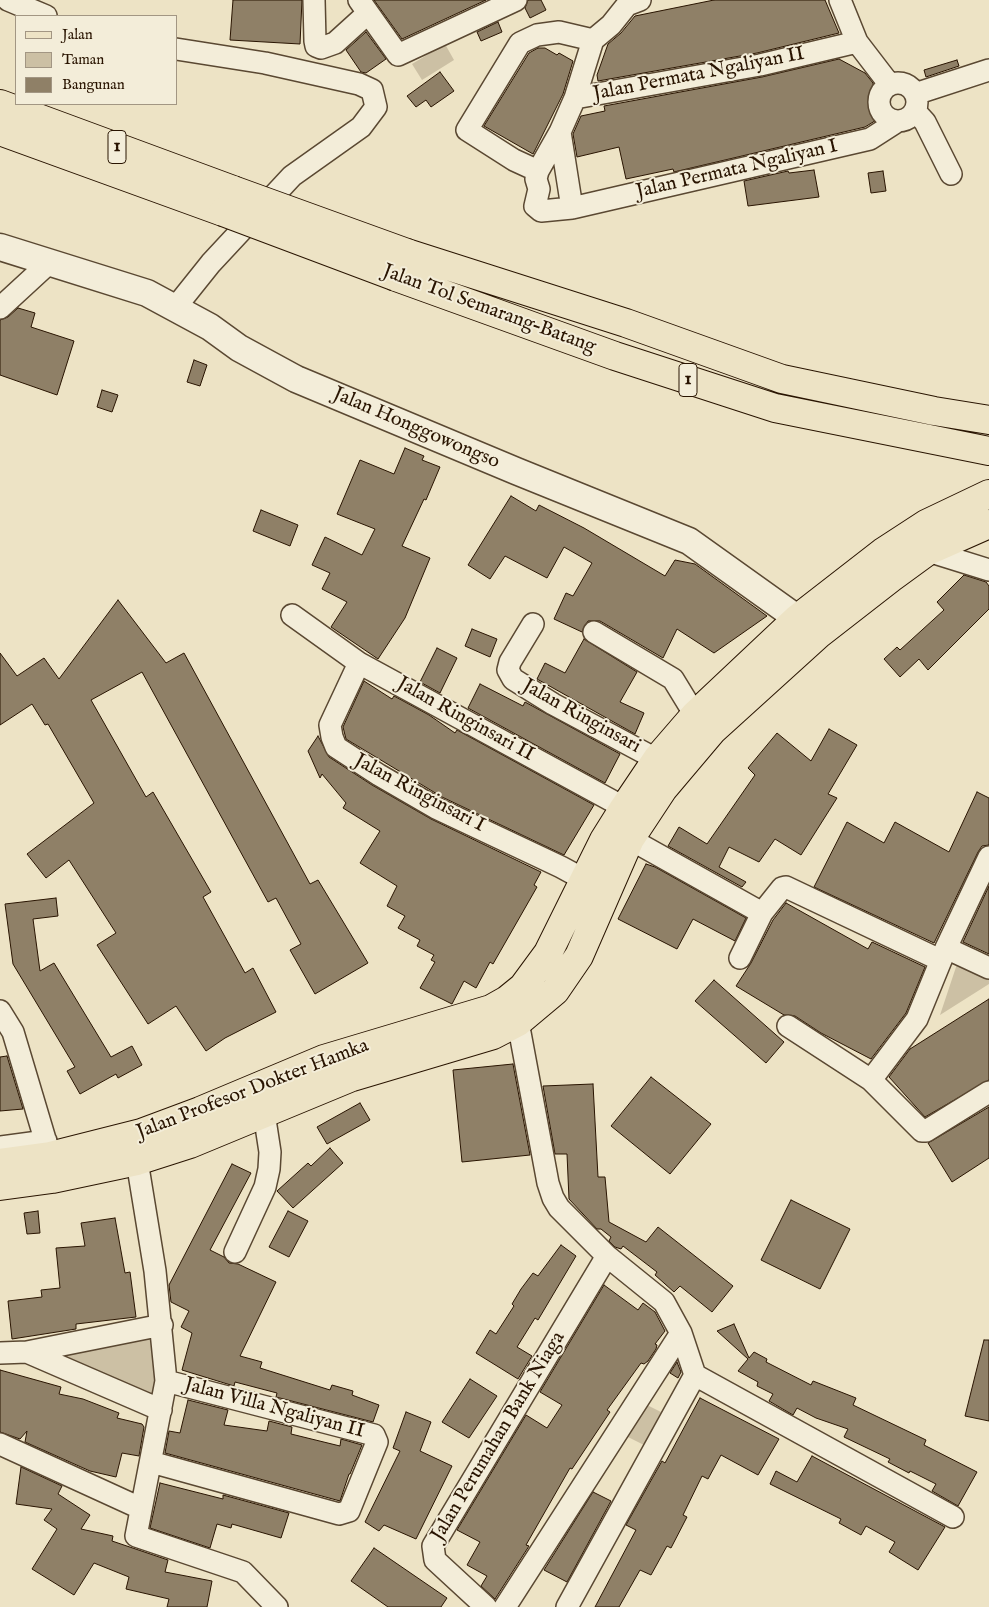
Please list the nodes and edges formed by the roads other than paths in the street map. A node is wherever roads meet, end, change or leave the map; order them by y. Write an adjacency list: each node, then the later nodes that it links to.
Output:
1 (8, 0): 7 (street)
2 (314, 0): 6 (street)
3 (516, 0): 6 (street)
4 (640, 0): 8 (street)
5 (840, 0): 9 (street)
6 (363, 7)
7 (44, 15)
8 (593, 40): 13 (street); 18 (street)
9 (857, 42): 12 (street); 13 (street, Jalan Permata Ngaliyan II)
10 (178, 49): 26 (street)
11 (989, 70): 15 (street, Jalan Permata Ngaliyan I)
12 (890, 85): 15 (street); 15 (street)
13 (575, 98): 17 (street, Jalan Permata Ngaliyan II)
14 (0, 104): 20 (main road, Jalan Tol Semarang–Batang / 1)
15 (909, 109): 19 (street); 21 (street, Jalan Permata Ngaliyan I)
16 (0, 131): 20 (main road, Jalan Tol Semarang–Batang / 1)
17 (560, 132): 18 (street, Jalan Permata Ngaliyan I); 21 (street)
18 (538, 171): 21 (street, Jalan Permata Ngaliyan I)
19 (951, 174)
20 (228, 201): 24 (main road, Jalan Tol Semarang–Batang / 1, bridge)
21 (572, 208)
22 (0, 247): 23 (street, Jalan Honggowongso)
23 (50, 262): 25 (street); 26 (street, Jalan Honggowongso)
24 (402, 265): 27 (main road, Jalan Tol Semarang–Batang / 1); 28 (main road, Jalan Tol Semarang–Batang / 1)
25 (0, 308)
26 (175, 308): 34 (street, Jalan Honggowongso)
27 (989, 420)
28 (989, 451)
29 (989, 494): 34 (main road, Jalan Profesor Dokter Hamka)
30 (989, 524): 31 (main road, Jalan Profesor Dokter Hamka)
31 (928, 551): 32 (street); 37 (main road, Jalan Profesor Dokter Hamka)
32 (989, 570)
33 (292, 615): 38 (street, Jalan Ringinsari II)
34 (798, 618): 37 (street, Jalan Honggowongso); 39 (main road, Jalan Profesor Dokter Hamka)
35 (533, 624): 40 (street, Jalan Ringinsari)
36 (594, 632): 39 (street)
37 (819, 634): 40 (main road, Jalan Profesor Dokter Hamka)
38 (359, 663): 41 (street, Jalan Ringinsari II); 43 (street, Jalan Ringinsari I)
39 (695, 715): 40 (main road, Jalan Profesor Dokter Hamka)
40 (667, 765): 41 (main road, Jalan Profesor Dokter Hamka)
41 (632, 822): 43 (main road, Jalan Profesor Dokter Hamka); 44 (street, Jalan Ringinsari II); 48 (main road, Jalan Profesor Dokter Hamka)
42 (989, 857): 46 (street)
43 (585, 880): 45 (main road, Jalan Profesor Dokter Hamka)
44 (762, 913): 46 (street); 47 (street)
45 (548, 953): 48 (main road); 56 (main road, Jalan Profesor Dokter Hamka)
46 (943, 954): 49 (street); 53 (street)
47 (740, 958)
48 (574, 964): 51 (main road, Jalan Profesor Dokter Hamka)
49 (989, 968)
50 (0, 1011): 58 (street)
51 (518, 1022): 55 (main road, Jalan Profesor Dokter Hamka); 63 (street)
52 (788, 1026): 53 (street)
53 (871, 1080): 54 (street)
54 (989, 1092)
55 (264, 1113): 56 (main road, Jalan Profesor Dokter Hamka); 62 (street)
56 (207, 1123): 58 (main road, Jalan Profesor Dokter Hamka); 59 (main road, Jalan Profesor Dokter Hamka)
57 (0, 1147): 58 (street)
58 (49, 1159): 59 (main road, Jalan Profesor Dokter Hamka); 60 (main road, Jalan Profesor Dokter Hamka); 61 (main road, Jalan Profesor Dokter Hamka)
59 (137, 1161): 64 (street)
60 (0, 1163)
61 (0, 1186)
62 (234, 1252)
63 (607, 1256): 65 (street); 76 (street, Jalan Perumahan Bank Niaga)
64 (162, 1324): 66 (street); 69 (street)
65 (681, 1333): 68 (street); 77 (street)
66 (27, 1352): 67 (street); 70 (street)
67 (0, 1353)
68 (695, 1375): 74 (street); 78 (street)
69 (166, 1381): 70 (street); 72 (street, Jalan Villa Ngaliyan II)
70 (162, 1410): 72 (street)
71 (0, 1444): 73 (street)
72 (151, 1462): 73 (street)
73 (140, 1508): 75 (street)
74 (953, 1517)
75 (277, 1607)
76 (486, 1607)
77 (505, 1607)
78 (567, 1607)

